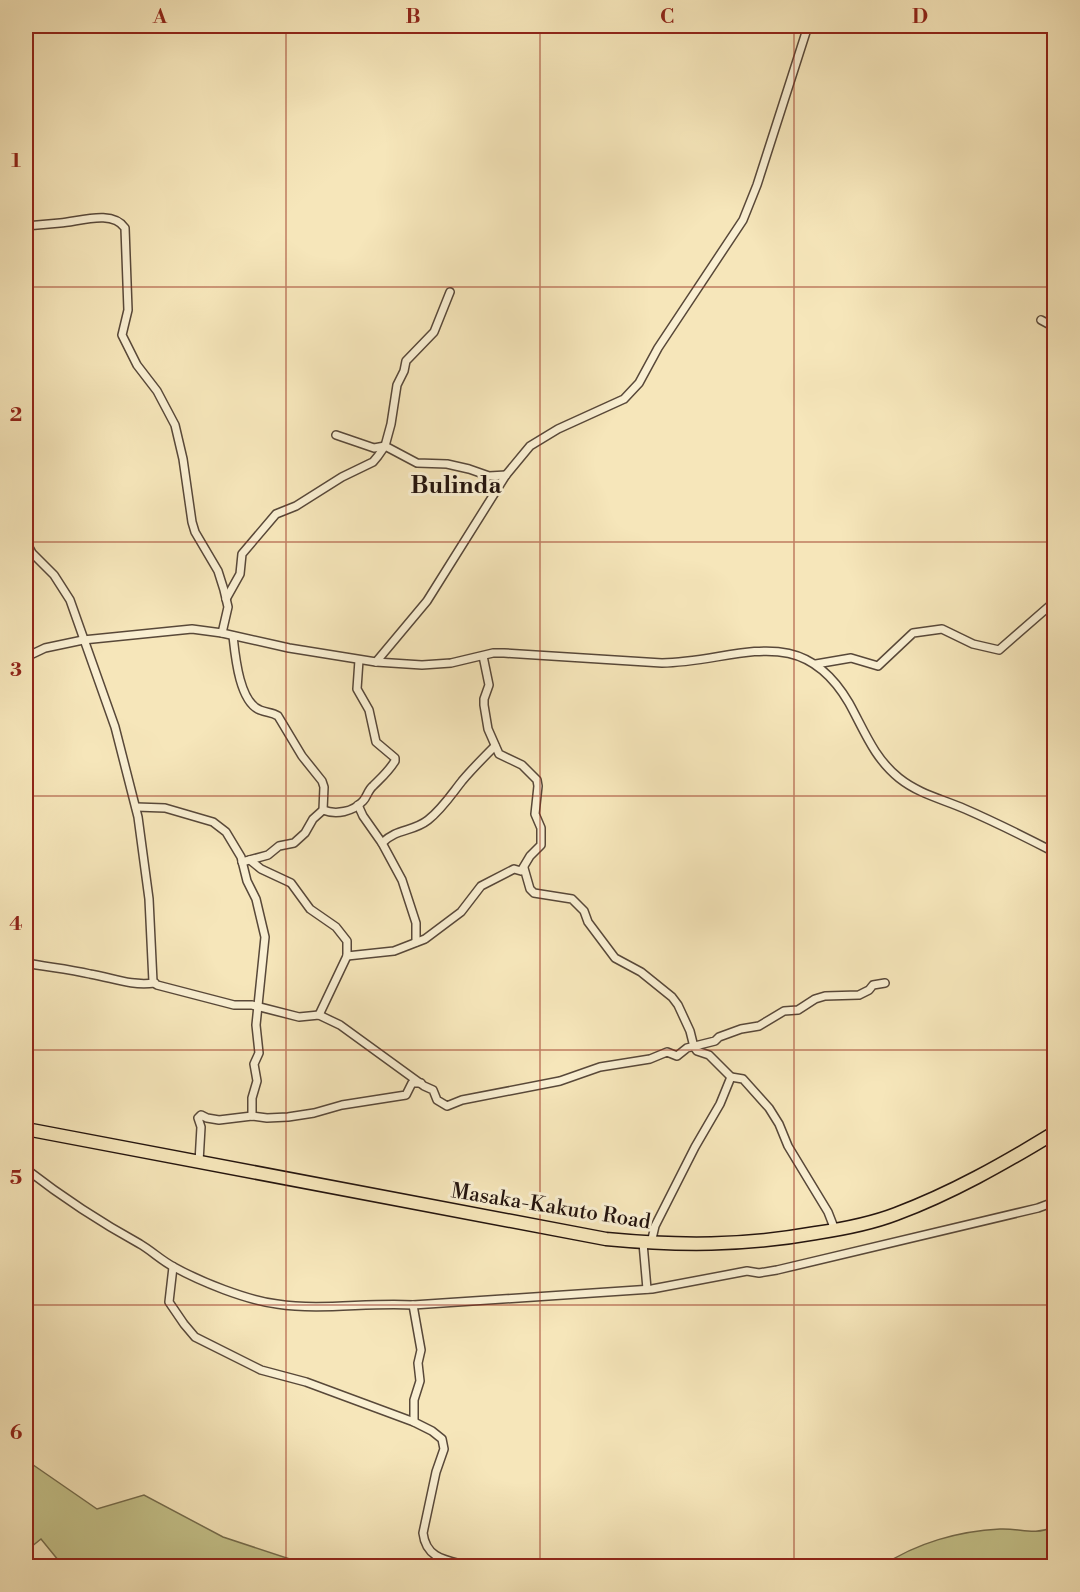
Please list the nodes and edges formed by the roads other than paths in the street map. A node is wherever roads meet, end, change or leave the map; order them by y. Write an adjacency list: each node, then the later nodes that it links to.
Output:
1 (808, 26): 8 (street)
2 (26, 226): 10 (street)
3 (450, 292): 7 (street)
4 (1041, 320): 5 (street)
5 (1054, 327)
6 (336, 435): 7 (street)
7 (385, 446): 8 (street); 10 (street)
8 (506, 475): 18 (street)
9 (26, 542): 14 (street)
10 (226, 599): 12 (street)
11 (1054, 602): 19 (street)
12 (222, 633): 13 (street); 14 (street)
13 (233, 636): 17 (street); 23 (street)
14 (83, 640): 16 (street); 22 (street)
15 (483, 656): 18 (street); 19 (street); 20 (street)
16 (26, 657)
17 (359, 660): 18 (street); 21 (street)
18 (376, 662)
19 (816, 664): 25 (street)
20 (495, 746): 24 (street); 27 (street)
21 (358, 805): 23 (street); 24 (street)
22 (136, 807): 26 (street); 32 (street)
23 (323, 810): 26 (street)
24 (382, 843): 28 (street)
25 (1054, 852)
26 (246, 861): 29 (street); 33 (street)
27 (524, 868): 28 (street); 35 (street)
28 (416, 942): 29 (street)
29 (346, 956): 34 (street)
30 (26, 963): 32 (street)
31 (885, 983): 35 (street)
32 (155, 984): 33 (street)
33 (259, 1007): 34 (street); 38 (street)
34 (319, 1015): 37 (street)
35 (694, 1047): 36 (street); 37 (street)
36 (730, 1077): 44 (street); 45 (street)
37 (421, 1083): 38 (street)
38 (252, 1116): 41 (street)
39 (26, 1129): 41 (highway, Masaka-Kakuto Road)
40 (1054, 1133): 44 (highway, Masaka-Kakuto Road)
41 (199, 1161): 45 (highway, Masaka-Kakuto Road)
42 (26, 1169): 46 (street)
43 (1054, 1202): 47 (street)
44 (835, 1230): 45 (highway, Masaka-Kakuto Road)
45 (647, 1243): 47 (street)
46 (173, 1267): 48 (street); 49 (street)
47 (647, 1289): 48 (street)
48 (413, 1305): 49 (street)
49 (414, 1422): 50 (street)
50 (465, 1565)

